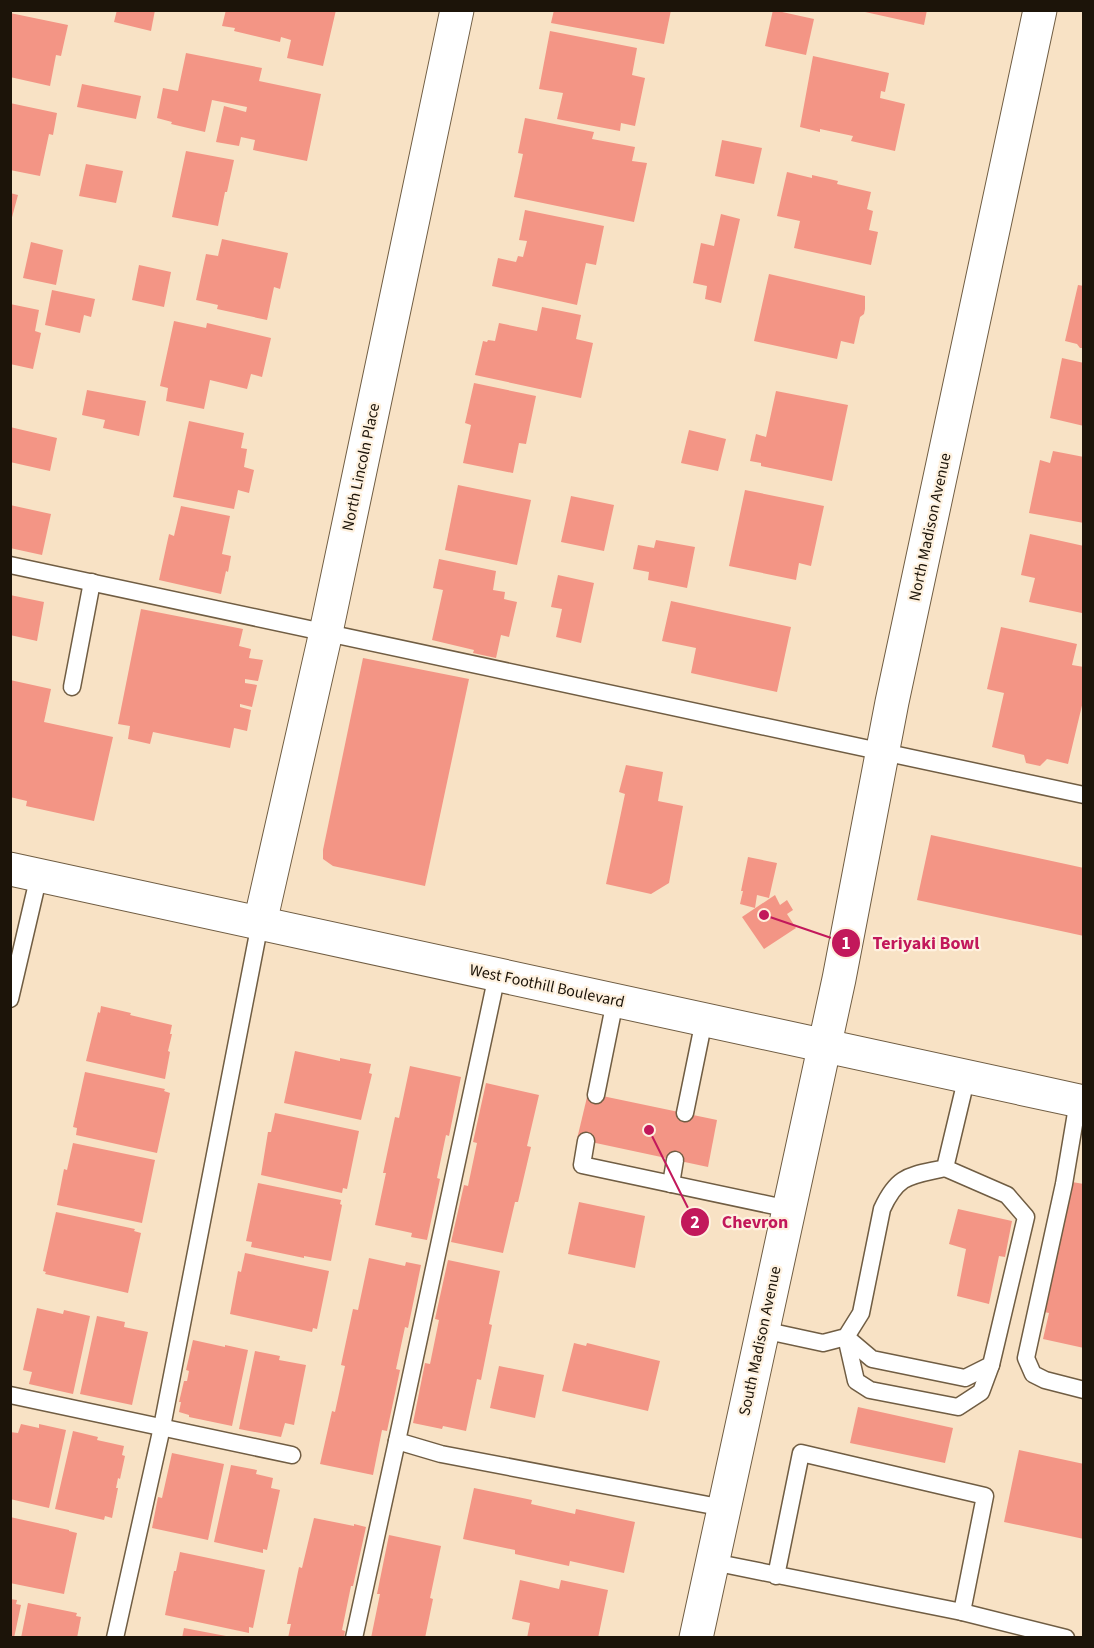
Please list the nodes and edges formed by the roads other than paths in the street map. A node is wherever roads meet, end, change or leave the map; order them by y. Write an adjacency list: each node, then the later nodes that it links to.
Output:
1 (457, 10): 5 (street, North Lincoln Place)
2 (1040, 10): 7 (street, North Madison Avenue)
3 (10, 565): 4 (lane)
4 (92, 582): 5 (lane); 6 (lane)
5 (326, 632): 7 (lane); 10 (street, North Lincoln Place)
6 (72, 687)
7 (882, 753): 8 (lane); 15 (street, North Madison Avenue)
8 (1083, 795)
9 (25, 872): 10 (street, West Foothill Boulevard); 12 (lane)
10 (260, 923): 11 (street, West Foothill Boulevard); 30 (lane)
11 (497, 975): 13 (street, West Foothill Boulevard); 31 (lane)
12 (10, 999)
13 (615, 1000): 14 (street, West Foothill Boulevard); 17 (lane)
14 (704, 1020): 15 (street, West Foothill Boulevard); 19 (lane)
15 (824, 1045): 16 (street, West Foothill Boulevard); 24 (street, South Madison Avenue)
16 (967, 1077): 18 (street, West Foothill Boulevard); 22 (lane)
17 (596, 1095)
18 (1081, 1101): 28 (lane)
19 (685, 1113)
20 (586, 1141): 23 (lane)
21 (675, 1160): 23 (lane)
22 (945, 1168): 26 (lane); 27 (lane)
23 (671, 1184): 24 (lane)
24 (789, 1209): 25 (street, South Madison Avenue)
25 (763, 1330): 26 (lane); 33 (street, South Madison Avenue)
26 (846, 1337): 27 (lane); 27 (lane)
27 (991, 1365)
28 (1083, 1390)
29 (10, 1395): 30 (lane)
30 (162, 1427): 32 (lane); 37 (lane)
31 (397, 1440): 33 (lane); 38 (lane)
32 (292, 1455)
33 (724, 1508): 34 (street, South Madison Avenue)
34 (713, 1562): 35 (lane); 39 (street, South Madison Avenue)
35 (776, 1576): 36 (lane); 36 (lane)
36 (962, 1612): 40 (lane)
37 (115, 1638)
38 (354, 1638)
39 (696, 1638)
40 (1066, 1638)

